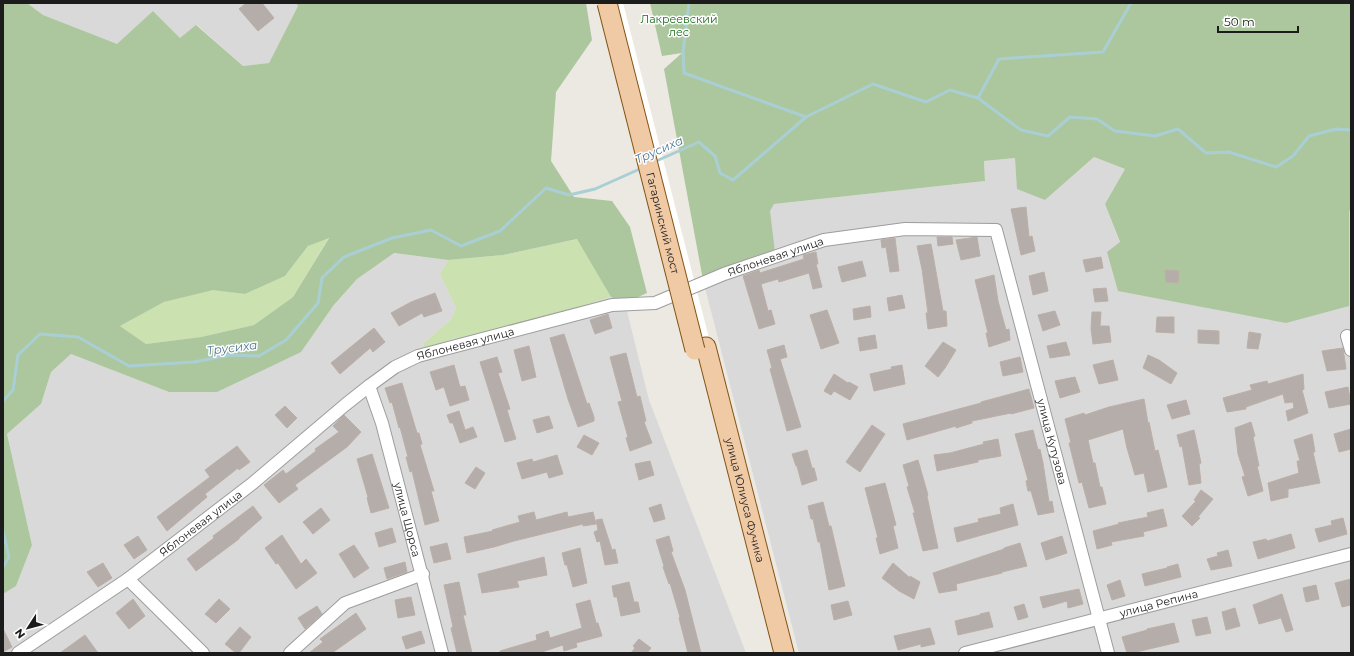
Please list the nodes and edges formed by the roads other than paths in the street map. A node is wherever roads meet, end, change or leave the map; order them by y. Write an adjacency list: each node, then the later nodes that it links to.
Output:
1 (607, 3): 5 (main road, Гагаринский мост, bridge)
2 (618, 3): 5 (main road, Гагаринский мост)
3 (996, 230): 7 (street, Яблоневая улица); 11 (street, улица Кутузова)
4 (1347, 336): 6 (street)
5 (700, 348): 16 (main road, улица Юлиуса Фучика); 17 (main road, улица Юлиуса Фучика)
6 (1351, 350)
7 (369, 386): 9 (street, улица Щорса); 10 (street, Яблоневая улица)
8 (1351, 554): 11 (street, улица Репина)
9 (423, 574): 14 (street); 15 (street, улица Щорса)
10 (128, 579): 12 (street, Яблоневая улица); 13 (street)
11 (1099, 618): 18 (street, улица Репина); 19 (street, улица Кутузова)
12 (18, 653)
13 (202, 653)
14 (290, 653)
15 (442, 653)
16 (772, 653)
17 (784, 653)
18 (966, 653)
19 (1108, 653)

